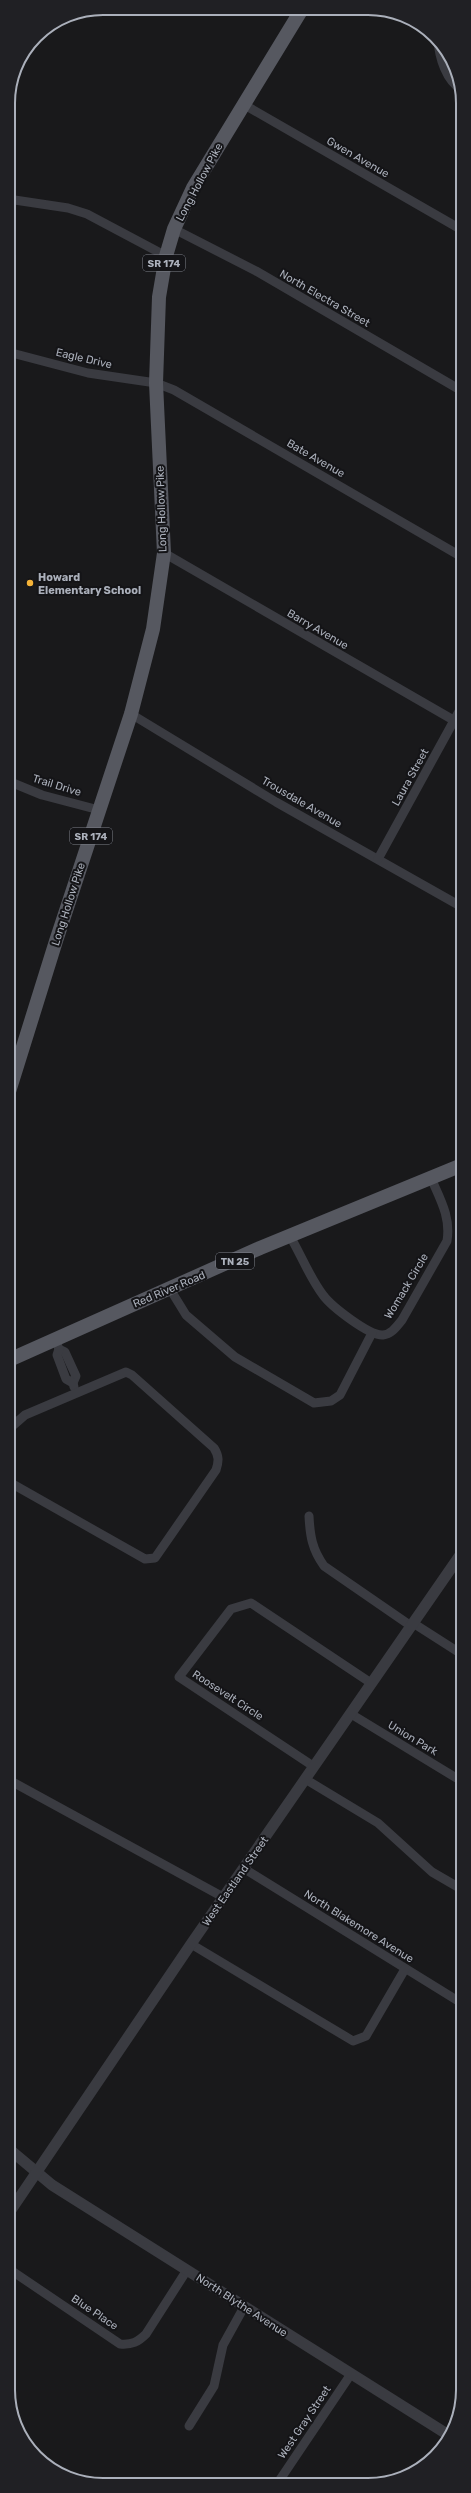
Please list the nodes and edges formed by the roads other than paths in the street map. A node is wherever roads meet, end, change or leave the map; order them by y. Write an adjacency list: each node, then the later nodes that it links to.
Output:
1 (298, 15): 4 (main road, Long Hollow Pike / SR 174)
2 (439, 51): 3 (street)
3 (454, 86)
4 (242, 104): 6 (street, Gwen Avenue); 7 (main road, Long Hollow Pike / SR 174)
5 (15, 200): 8 (street)
6 (456, 227)
7 (174, 229): 8 (main road, Long Hollow Pike / SR 174); 11 (street, North Electra Street)
8 (166, 256): 10 (main road, Long Hollow Pike / SR 174)
9 (15, 354): 10 (street, Eagle Drive)
10 (156, 383): 12 (main road, Long Hollow Pike / SR 174); 13 (street, Bate Avenue)
11 (456, 388)
12 (164, 553): 14 (main road, Long Hollow Pike / SR 174); 15 (street, Barry Avenue)
13 (456, 554)
14 (131, 714): 18 (main road, Long Hollow Pike / SR 174); 19 (street, Trousdale Avenue)
15 (456, 722)
16 (456, 726): 19 (street, Laura Street)
17 (15, 784): 18 (street, Trail Drive)
18 (99, 810): 21 (main road, Long Hollow Pike / SR 174)
19 (378, 859): 20 (street, Trousdale Avenue)
20 (456, 904)
21 (15, 1073)
22 (456, 1168): 23 (main road, Red River Road / TN 25)
23 (431, 1178): 24 (main road, Red River Road / TN 25); 26 (street, Womack Circle)
24 (290, 1236): 25 (main road, Red River Road / TN 25); 26 (street)
25 (170, 1289): 26 (street); 27 (main road, Red River Road / TN 25)
26 (372, 1333)
27 (57, 1343): 28 (main road, Red River Road / TN 25); 29 (street)
28 (15, 1358)
29 (76, 1392): 30 (street); 31 (street)
30 (15, 1423)
31 (15, 1485)
32 (309, 1516): 34 (street)
33 (456, 1561): 34 (street, West Eastland Street)
34 (412, 1624): 35 (street); 36 (street, West Eastland Street)
35 (456, 1650)
36 (371, 1683): 37 (street, West Eastland Street); 38 (street, Roosevelt Circle)
37 (351, 1714): 38 (street, West Eastland Street); 40 (street, Union Park)
38 (314, 1766): 39 (street, West Eastland Street)
39 (304, 1778): 42 (street, West Eastland Street); 43 (street)
40 (456, 1778)
41 (15, 1783): 44 (street)
42 (243, 1868): 44 (street, West Eastland Street); 46 (street, North Blakemore Avenue)
43 (456, 1886)
44 (223, 1897): 45 (street, West Eastland Street)
45 (191, 1944): 46 (street); 49 (street, West Eastland Street)
46 (404, 1969): 47 (street, North Blakemore Avenue)
47 (456, 2000)
48 (15, 2154): 49 (street, North Blythe Avenue)
49 (36, 2173): 50 (street, West Eastland Street); 51 (street, North Blythe Avenue)
50 (15, 2204)
51 (187, 2270): 52 (street, Blue Place); 53 (street, North Blythe Avenue)
52 (15, 2273)
53 (244, 2307): 54 (street, North Blythe Avenue); 55 (street)
54 (350, 2374): 56 (street, North Blythe Avenue); 57 (street, West Gray Street)
55 (189, 2426)
56 (445, 2433)
57 (281, 2478)

